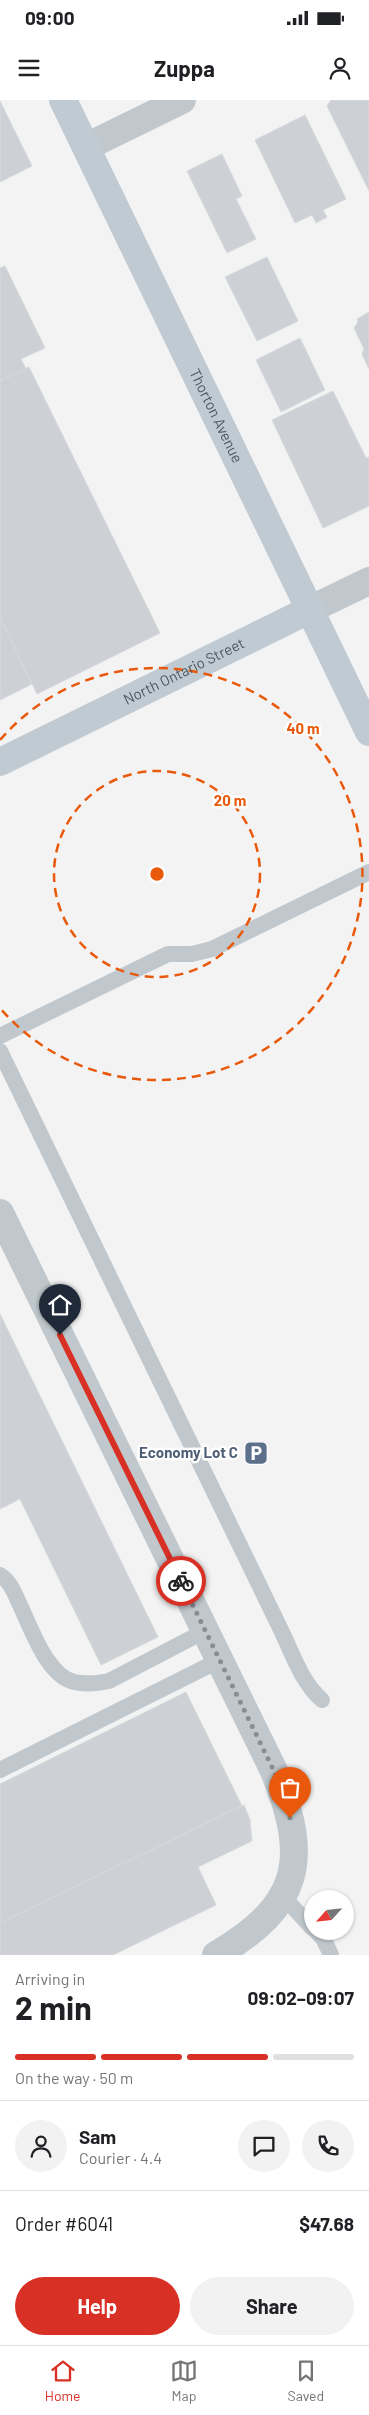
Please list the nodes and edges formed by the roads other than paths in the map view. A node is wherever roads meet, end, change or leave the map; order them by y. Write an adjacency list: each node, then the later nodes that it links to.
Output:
1 (63, 100): 3 (street, Thorton Avenue)
2 (182, 100): 3 (street)
3 (86, 147): 5 (street, Thorton Avenue)
4 (369, 581): 5 (street, North Ontario Street)
5 (309, 610): 6 (street, Thorton Avenue); 7 (street, North Ontario Street)
6 (369, 732)
7 (0, 762)
8 (369, 872): 9 (lane)
9 (0, 1036)
10 (0, 1051): 15 (lane)
11 (0, 1213): 13 (street)
12 (0, 1575): 13 (lane)
13 (205, 1631): 14 (street)
14 (220, 1660): 16 (lane); 17 (street)
15 (322, 1700)
16 (0, 1770)
17 (282, 1896): 18 (lane); 20 (street)
18 (304, 1919)
19 (324, 1940): 21 (lane)
20 (216, 1955)
21 (331, 1955)

